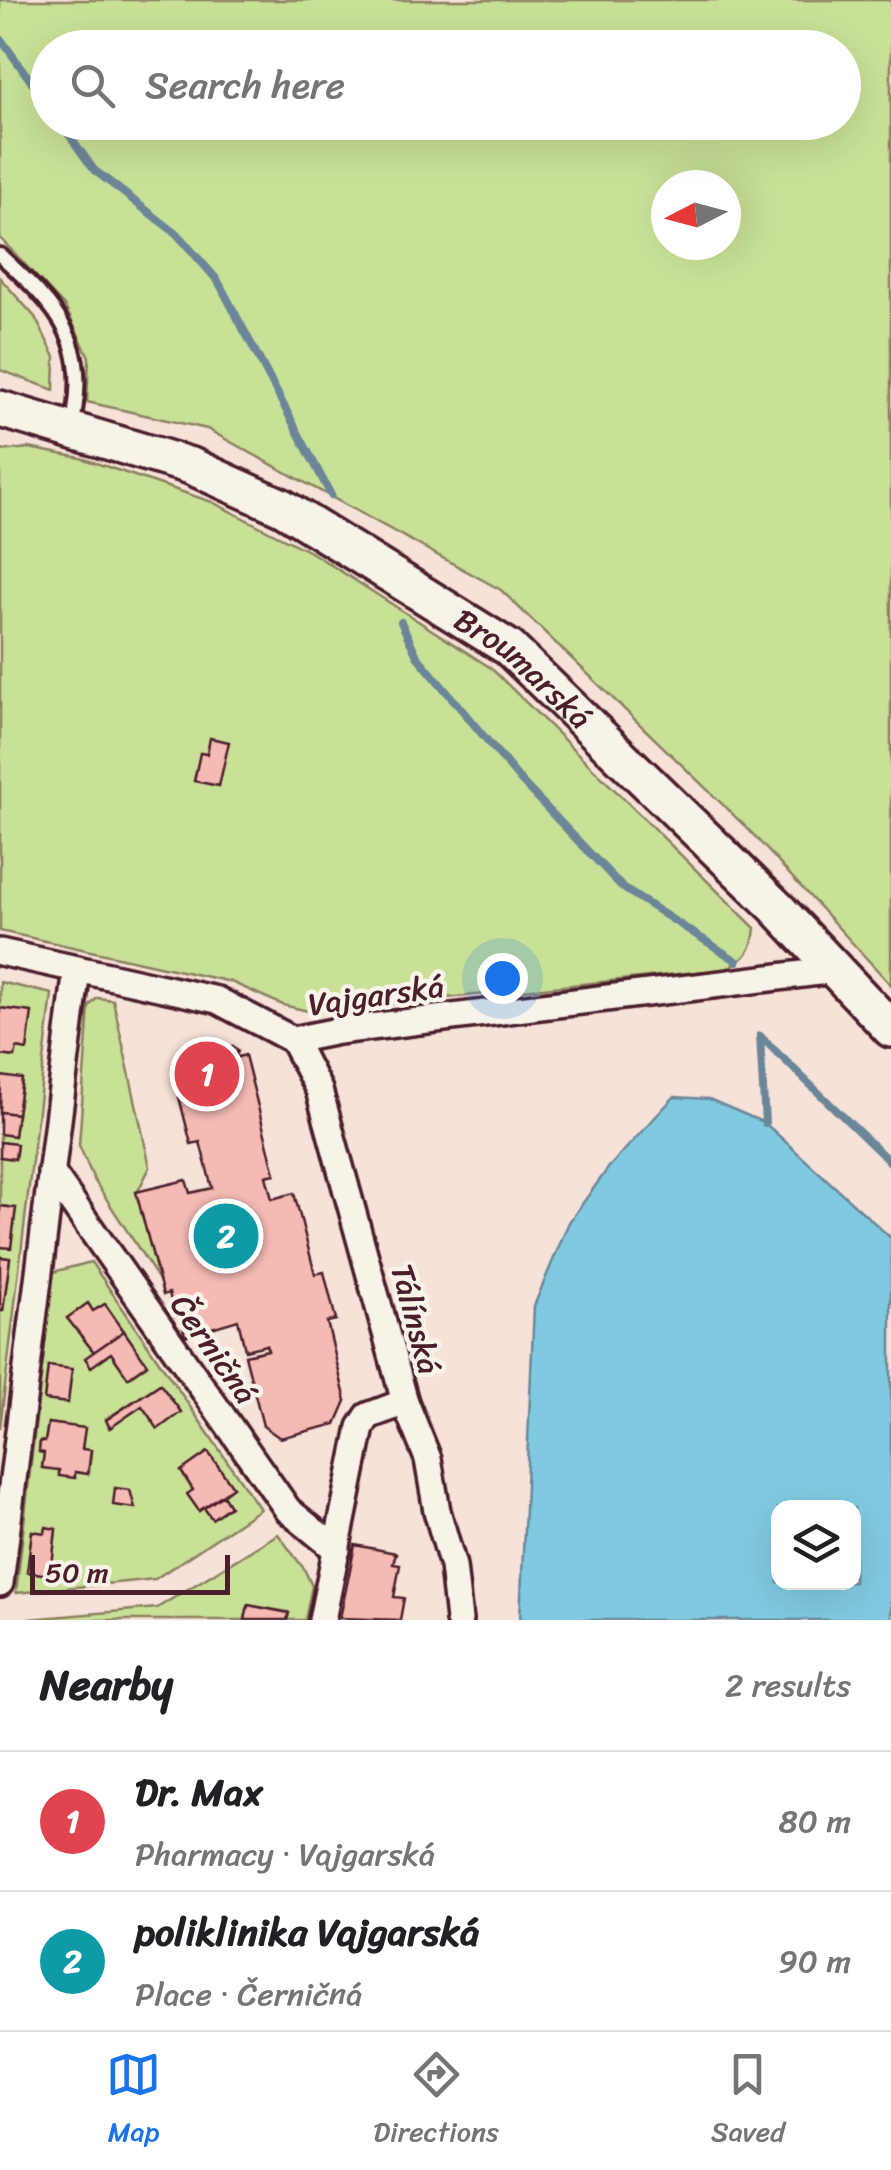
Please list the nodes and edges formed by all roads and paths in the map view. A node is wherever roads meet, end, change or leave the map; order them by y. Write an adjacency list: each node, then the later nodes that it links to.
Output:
1 (0, 255): 4 (lane)
2 (0, 409): 4 (street, Broumarská)
3 (0, 427): 4 (street, Broumarská)
4 (72, 429): 7 (street, Broumarská)
5 (0, 952): 6 (street, Vajgarská)
6 (77, 969): 9 (street, Vajgarská); 10 (street)
7 (835, 970): 8 (street, Broumarská); 9 (street, Vajgarská)
8 (891, 1029)
9 (292, 1040): 11 (street, Tálínská)
10 (52, 1172): 12 (street, Černičná); 13 (street)
11 (404, 1402): 12 (street); 15 (street, Tálínská)
12 (337, 1550): 14 (street)
13 (0, 1583)
14 (322, 1620)
15 (460, 1620)

